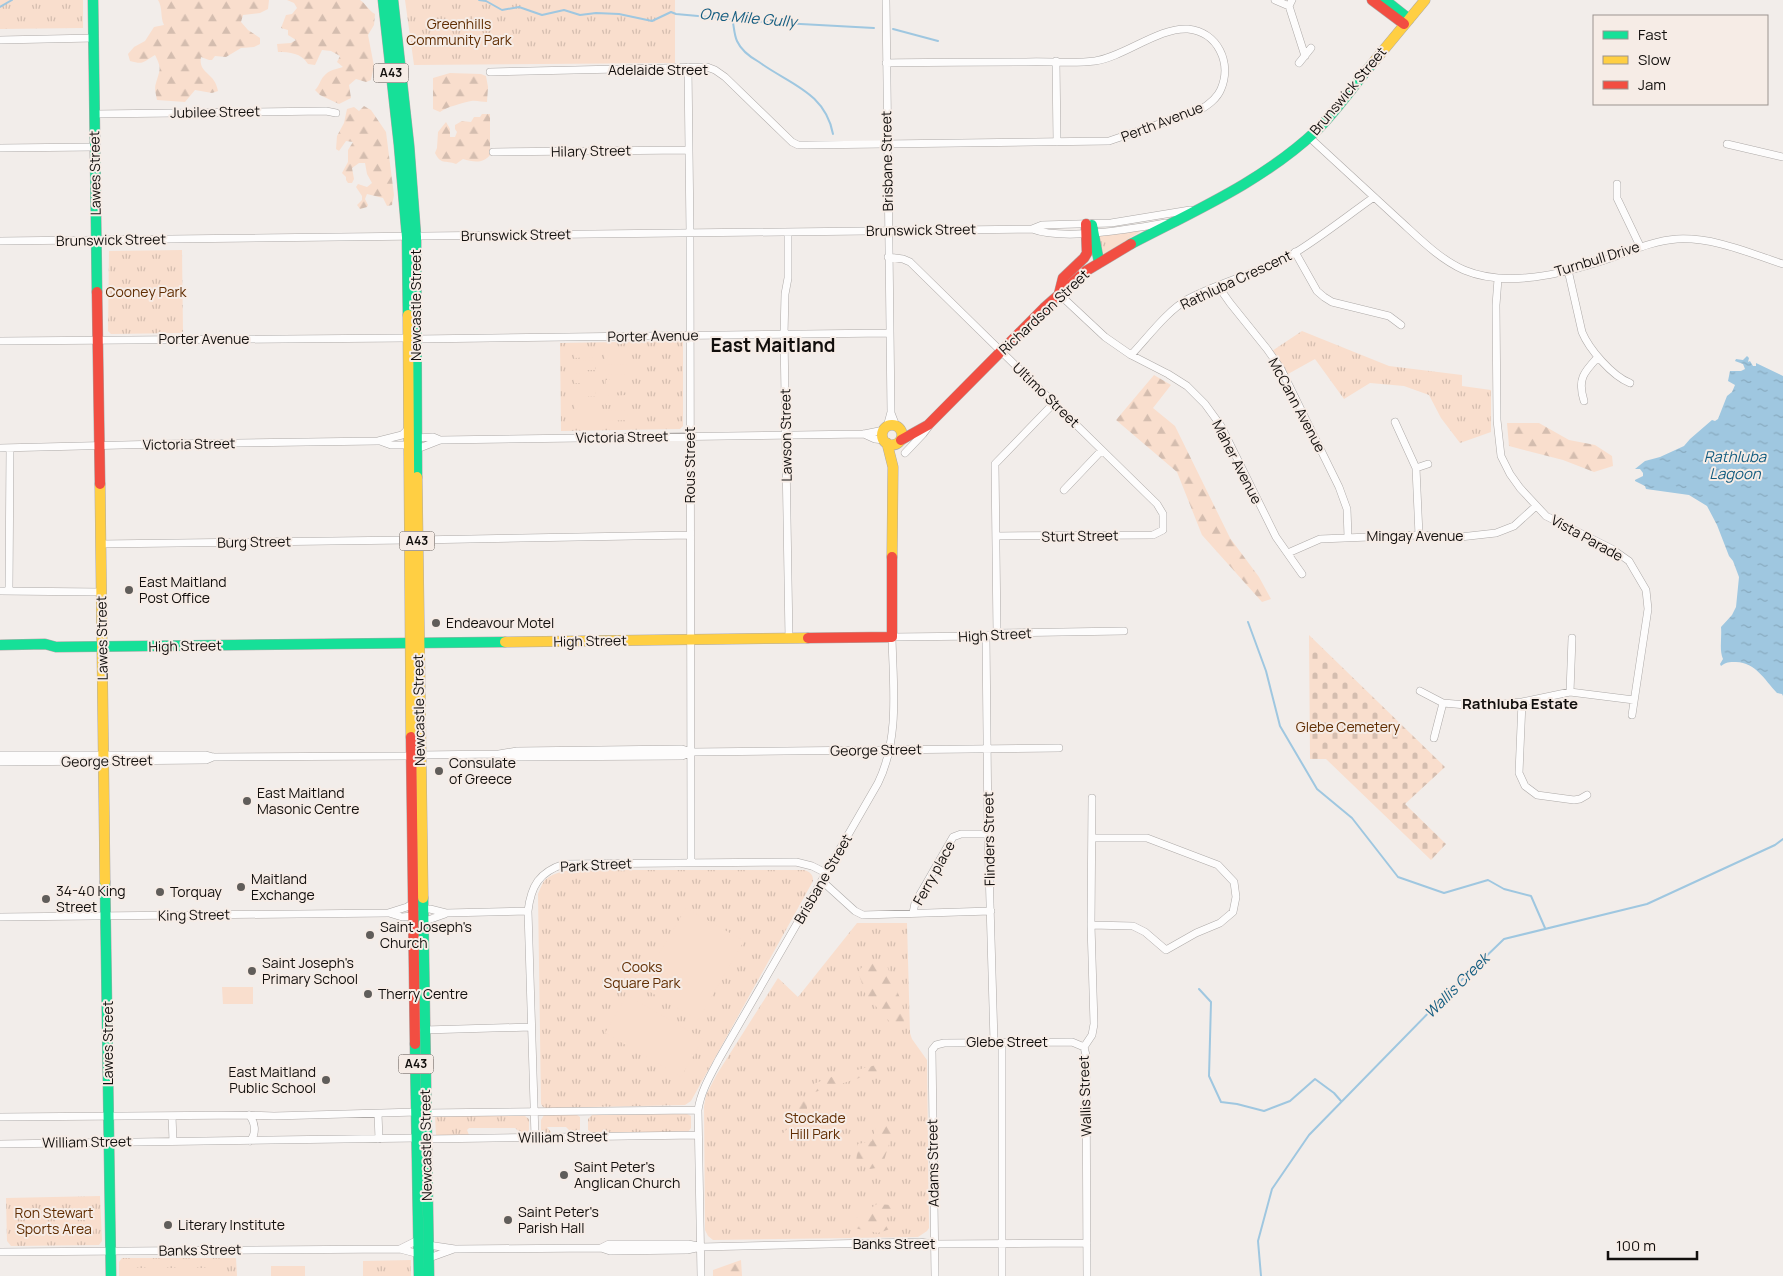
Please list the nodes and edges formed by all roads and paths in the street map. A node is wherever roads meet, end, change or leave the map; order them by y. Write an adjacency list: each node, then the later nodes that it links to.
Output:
1 (94, 0): 11 (main road, Lawes Street)
2 (383, 0): 26 (main road, A43)
3 (392, 0): 26 (main road, A43)
4 (886, 0): 16 (street, Brisbane Street)
5 (1275, 0): 9 (street)
6 (1372, 0): 10 (main road)
7 (1386, 0): 10 (main road)
8 (1425, 0): 10 (main road, Brunswick Street)
9 (1290, 3): 14 (street)
10 (1406, 22): 22 (main road, Brunswick Street)
11 (94, 38): 12 (street); 20 (main road, Lawes Street)
12 (0, 40)
13 (1311, 48): 14 (street)
14 (1305, 56): 17 (street)
15 (1056, 61): 16 (street, Perth Avenue); 23 (street); 23 (street, Perth Avenue)
16 (886, 63): 24 (street, Brisbane Street)
17 (1300, 63)
18 (688, 68): 19 (street, Adelaide Street); 24 (street, Adelaide Street); 29 (street, Rous Street)
19 (490, 72)
20 (95, 114): 21 (street, Jubilee Street); 27 (main road, Lawes Street)
21 (336, 114)
22 (1309, 137): 33 (street, Turnbull Drive); 34 (main road, Brunswick Street)
23 (1057, 142): 24 (street, Perth Avenue)
24 (887, 144): 37 (street, Brisbane Street)
25 (1727, 144): 31 (street)
26 (404, 145): 40 (main road, Newcastle Street / A43)
27 (95, 147): 28 (street); 41 (main road, Lawes Street)
28 (0, 148)
29 (689, 150): 30 (street, Hilary Street); 39 (street, Rous Street)
30 (493, 152)
31 (1783, 157)
32 (1617, 184): 43 (street)
33 (1374, 197): 44 (street, Rathluba Crescent); 49 (street, Turnbull Drive)
34 (1198, 209): 35 (main road, Richardson Street); 36 (street, Brunswick Street)
35 (1175, 221): 36 (street, Brunswick Street); 46 (main road, Richardson Street)
36 (1089, 228): 37 (street, Brunswick Street); 46 (main road); 51 (main road)
37 (888, 230): 38 (street, Brunswick Street); 45 (street, Brisbane Street)
38 (788, 232): 39 (street, Brunswick Street); 55 (street, Lawson Street)
39 (690, 233): 40 (street, Brunswick Street); 54 (street, Rous Street)
40 (412, 237): 41 (street, Brunswick Street); 56 (main road, Newcastle Street / A43)
41 (96, 240): 42 (street, Brunswick Street); 57 (main road, Lawes Street)
42 (0, 242)
43 (1640, 246): 47 (street, Turnbull Drive); 48 (street, Turnbull Drive)
44 (1295, 252): 50 (street, Rathluba Crescent); 52 (street)
45 (888, 258): 53 (street, Brisbane Street); 59 (street, Ultimo Street)
46 (1099, 262): 51 (main road, Richardson Street)
47 (1783, 264)
48 (1568, 270): 49 (street, Turnbull Drive); 61 (street)
49 (1498, 279): 87 (street, Vista Parade)
50 (1218, 286): 60 (street, Rathluba Crescent); 92 (street, McCann Avenue)
51 (1059, 294): 59 (main road, Richardson Street); 60 (street, Maher Avenue)
52 (1401, 325)
53 (889, 333): 55 (street, Porter Avenue); 69 (street, Brisbane Street)
54 (690, 335): 55 (street, Porter Avenue); 56 (street, Porter Avenue); 71 (street, Rous Street)
55 (784, 335): 70 (street, Lawson Street)
56 (412, 339): 57 (street, Porter Avenue); 67 (main road, Newcastle Street / A43)
57 (98, 340): 58 (street, Porter Avenue); 76 (main road, Lawes Street)
58 (0, 341)
59 (1001, 351): 64 (street, Ultimo Street); 65 (main road, Richardson Street)
60 (1131, 354): 95 (street, Maher Avenue)
61 (1598, 357): 62 (street); 63 (street)
62 (1630, 383)
63 (1584, 400)
64 (1054, 403): 80 (street, Ultimo Street); 90 (street)
65 (932, 421): 68 (main road, Richardson Street); 81 (street, Richardson Street)
66 (1395, 422): 85 (street)
67 (412, 429): 72 (main road, Newcastle Street / A43); 74 (street, Victoria Street); 77 (main road)
68 (916, 430): 69 (main road); 75 (main road, Richardson Street)
69 (890, 432): 70 (street, Victoria Street); 75 (main road, Brisbane Street); 84 (main road, Brisbane Street)
70 (787, 435): 71 (street, Victoria Street); 105 (street, Lawson Street)
71 (690, 436): 73 (street, Victoria Street); 89 (street, Rous Street)
72 (416, 438): 73 (street, Victoria Street); 77 (main road, Newcastle Street / A43); 82 (main road)
73 (440, 440): 77 (street, Victoria Street)
74 (378, 441): 76 (street, Victoria Street); 77 (street, Victoria Street)
75 (900, 441): 84 (main road, Brisbane Street)
76 (99, 446): 79 (street, Victoria Street); 94 (main road, Lawes Street)
77 (412, 447): 82 (main road, Newcastle Street / A43); 93 (main road, Newcastle Street / A43)
78 (0, 448): 79 (street, Victoria Street)
79 (10, 448): 98 (street)
80 (1101, 451): 86 (street); 88 (street, Ultimo Street)
81 (905, 452)
82 (408, 458): 93 (main road, Newcastle Street / A43)
83 (1428, 464): 85 (street)
84 (892, 467): 103 (main road, Brisbane Street)
85 (1416, 468): 91 (street)
86 (1064, 490)
87 (1536, 506): 91 (street, Mingay Avenue); 114 (street, Vista Parade)
88 (1163, 530): 90 (street, Sturt Street)
89 (690, 535): 93 (street, Burg Street); 106 (street, Rous Street)
90 (996, 536): 101 (street)
91 (1419, 536): 92 (street, Mingay Avenue)
92 (1348, 537): 95 (street, Mingay Avenue)
93 (413, 540): 94 (street, Burg Street); 107 (main road, Newcastle Street / A43)
94 (100, 544): 99 (main road, Lawes Street)
95 (1288, 553): 96 (street, Maher Avenue)
96 (1302, 574)
97 (0, 591): 98 (street)
98 (9, 591): 99 (street)
99 (101, 592): 110 (main road, Lawes Street)
100 (1124, 631): 101 (street, High Street)
101 (997, 633): 102 (street, High Street)
102 (986, 636): 103 (street, High Street); 120 (street, Flinders Street)
103 (892, 637): 105 (main road, High Street); 121 (street, Brisbane Street)
104 (1572, 638): 113 (street)
105 (789, 639): 106 (main road, High Street)
106 (691, 640): 107 (main road, High Street); 122 (street, Rous Street)
107 (414, 644): 110 (main road, High Street); 124 (main road, Newcastle Street / A43)
108 (0, 645): 109 (main road, High Street)
109 (56, 647): 110 (main road, High Street); 111 (main road, High Street)
110 (102, 647): 125 (main road, Lawes Street)
111 (0, 650)
112 (1420, 692): 116 (street)
113 (1570, 692): 114 (street); 115 (street)
114 (1634, 700): 117 (street, Vista Parade)
115 (1522, 702): 116 (street); 127 (street)
116 (1443, 703): 118 (street)
117 (1632, 715)
118 (1434, 738)
119 (1059, 748): 120 (street, George Street)
120 (988, 749): 121 (street, George Street); 129 (street, Flinders Street)
121 (890, 750): 122 (street, George Street); 132 (street, Brisbane Street)
122 (692, 752): 124 (street, George Street); 131 (street, Rous Street)
123 (0, 756): 125 (street, George Street)
124 (415, 756): 125 (street, George Street); 134 (main road, Newcastle Street / A43); 135 (main road, Newcastle Street / A43)
125 (104, 758): 126 (street, George Street); 142 (main road, Lawes Street)
126 (0, 762)
127 (1587, 795)
128 (1092, 798): 130 (street, Wallis Street)
129 (988, 834): 138 (street, Flinders Street); 141 (street, Ferry place)
130 (1092, 838): 146 (street, Wallis Street); 146 (street)
131 (691, 863): 132 (street, Park Street); 137 (street, Park Street)
132 (826, 873): 133 (street, Brisbane Street)
133 (822, 881): 141 (street); 153 (street, Brisbane Street)
134 (422, 888): 136 (main road, Newcastle Street / A43); 143 (main road)
135 (412, 904): 139 (street, King Street); 143 (main road, Newcastle Street / A43)
136 (422, 909): 140 (street); 145 (main road, Newcastle Street / A43); 147 (main road)
137 (528, 911): 140 (street); 148 (street, Park Street)
138 (991, 911): 141 (street); 150 (street, Flinders Street)
139 (388, 913): 142 (street, King Street); 143 (street, King Street)
140 (446, 913): 145 (street)
141 (913, 913)
142 (107, 916): 144 (street, King Street); 158 (main road, Lawes Street)
143 (412, 916): 147 (main road, Newcastle Street / A43)
144 (0, 917)
145 (422, 925): 149 (main road, Newcastle Street / A43)
146 (1091, 925): 151 (street, Wallis Street)
147 (413, 938): 155 (main road, Newcastle Street / A43)
148 (531, 1027): 149 (street); 154 (street, Park Street)
149 (424, 1030): 155 (main road, Newcastle Street / A43)
150 (998, 1042): 151 (street, Glebe Street); 152 (street, Glebe Street); 170 (street, Flinders Street)
151 (1084, 1047): 171 (street, Wallis Street)
152 (932, 1050): 172 (street, Adams Street)
153 (698, 1110): 154 (street, William Street); 161 (street, Brisbane Street)
154 (535, 1112): 155 (street, William Street); 162 (street, Park Street)
155 (422, 1113): 156 (street, William Street); 163 (main road, Newcastle Street / A43)
156 (378, 1114): 157 (street, William Street); 164 (street)
157 (248, 1115): 159 (street, William Street); 166 (street)
158 (108, 1116): 159 (street, William Street); 160 (street, William Street); 167 (main road, Lawes Street)
159 (172, 1116): 165 (street)
160 (0, 1117)
161 (698, 1135): 162 (street, William Street); 174 (street, Brisbane Street)
162 (535, 1137): 163 (street, William Street)
163 (422, 1138): 164 (street, William Street); 169 (main road, Newcastle Street / A43); 173 (main road, Newcastle Street / A43)
164 (379, 1139): 166 (street, William Street)
165 (173, 1141): 166 (street, William Street); 167 (street, William Street)
166 (250, 1141)
167 (109, 1142): 168 (street, William Street); 177 (main road, Lawes Street)
168 (0, 1144)
169 (418, 1240): 175 (street, Banks Street); 179 (main road, Newcastle Street / A43)
170 (1001, 1243): 171 (street, Banks Street); 172 (street, Banks Street); 185 (street, Flinders Street)
171 (1087, 1243): 186 (street, Wallis Street)
172 (934, 1244): 174 (street, Banks Street); 184 (street, Adams Street)
173 (428, 1245): 176 (street, Banks Street); 179 (main road)
174 (701, 1247): 176 (street, Banks Street); 183 (street, Brisbane Street)
175 (400, 1249): 177 (street, Banks Street); 179 (street, Banks Street)
176 (455, 1249): 179 (street, Banks Street)
177 (111, 1251): 178 (street, Banks Street); 180 (main road, Lawes Street)
178 (0, 1252)
179 (424, 1256): 181 (main road, Newcastle Street / A43); 182 (main road, Newcastle Street / A43)
180 (111, 1276)
181 (419, 1276)
182 (429, 1276)
183 (701, 1276)
184 (935, 1276)
185 (1002, 1276)
186 (1087, 1276)

